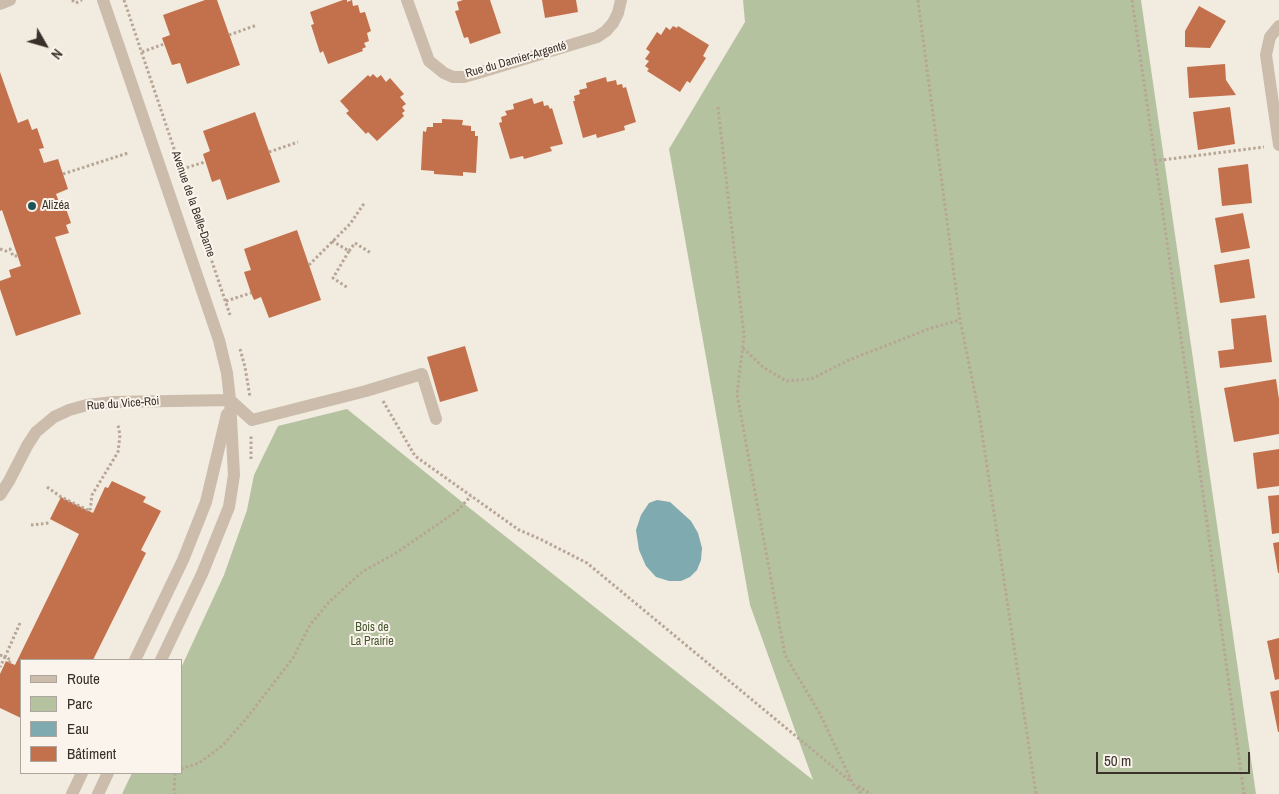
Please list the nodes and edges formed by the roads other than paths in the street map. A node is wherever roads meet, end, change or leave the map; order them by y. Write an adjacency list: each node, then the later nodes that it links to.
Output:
1 (10, 0): 5 (street)
2 (103, 0): 8 (street, Avenue de la Belle-Dame)
3 (407, 0): 4 (street, Rue du Damier-Argenté)
4 (621, 0)
5 (0, 4)
6 (1279, 26): 7 (street)
7 (1279, 145)
8 (230, 400): 9 (street); 10 (street, Rue du Vice-Roi); 11 (street, Avenue de la Belle-Dame); 12 (street, Avenue de la Belle-Dame)
9 (436, 419)
10 (0, 495)
11 (135, 659)
12 (161, 659)
13 (82, 774): 15 (street)
14 (108, 774): 16 (street)
15 (72, 794)
16 (98, 794)

